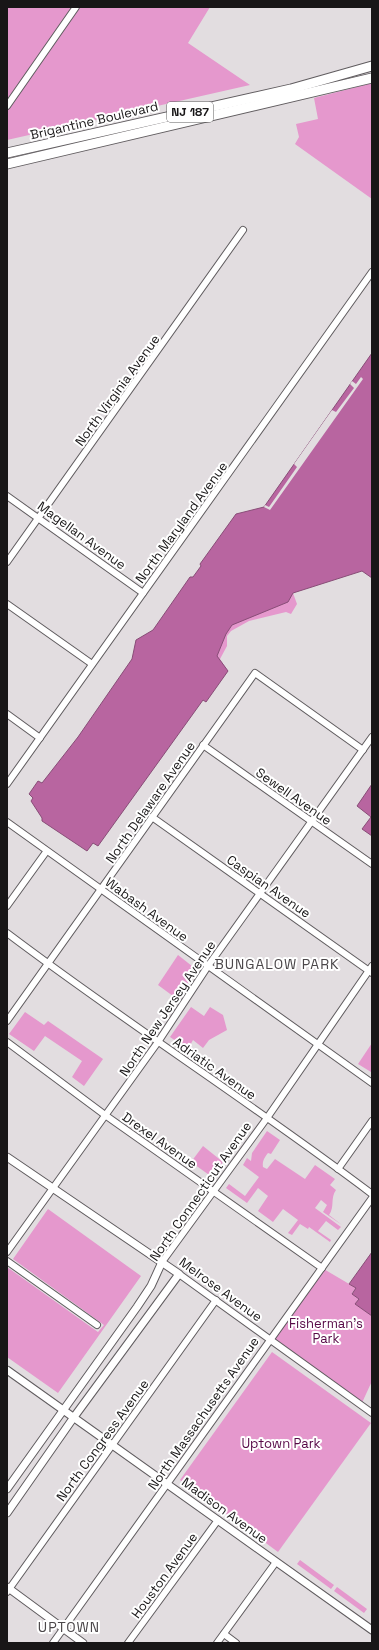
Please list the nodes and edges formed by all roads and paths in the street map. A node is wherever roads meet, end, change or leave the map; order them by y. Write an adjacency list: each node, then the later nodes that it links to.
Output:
1 (76, 7): 4 (street)
2 (372, 66): 6 (main road, Brigantine Boulevard / NJ 187)
3 (372, 78): 7 (main road, Brigantine Boulevard / NJ 187)
4 (7, 106)
5 (7, 147): 6 (main road)
6 (12, 152)
7 (9, 165)
8 (243, 230): 11 (street, North Virginia Avenue)
9 (372, 272): 13 (street, North Maryland Avenue)
10 (7, 496): 11 (street, Magellan Avenue)
11 (39, 517): 12 (street, North Virginia Avenue); 13 (street, Magellan Avenue)
12 (7, 562)
13 (143, 593): 15 (street, North Maryland Avenue)
14 (7, 604): 15 (street)
15 (92, 664): 18 (street, North Maryland Avenue)
16 (7, 714): 18 (street)
17 (372, 737): 20 (street, North New Jersey Avenue)
18 (40, 738): 21 (street, North Maryland Avenue)
19 (204, 745): 20 (street, North Delaware Avenue); 22 (street, North Delaware Avenue); 24 (street, Sewell Avenue)
20 (363, 750): 24 (street, North New Jersey Avenue)
21 (7, 784)
22 (152, 817): 27 (street, North Delaware Avenue); 28 (street, Caspian Avenue)
23 (7, 822): 25 (street, Wabash Avenue)
24 (312, 822): 26 (street, Sewell Avenue); 28 (street, North New Jersey Avenue)
25 (46, 852): 27 (street, Wabash Avenue); 29 (street)
26 (372, 864)
27 (101, 890): 31 (street, North Delaware Avenue); 32 (street, Wabash Avenue)
28 (260, 893): 32 (street, North New Jersey Avenue); 33 (street, Caspian Avenue)
29 (7, 906)
30 (7, 933): 31 (street, Adriatic Avenue)
31 (49, 964): 34 (street, North Delaware Avenue); 36 (street, Adriatic Avenue)
32 (208, 966): 36 (street, North New Jersey Avenue); 37 (street, Wabash Avenue)
33 (371, 970): 37 (street, North Connecticut Avenue)
34 (7, 1021)
35 (7, 1042): 39 (street, Drexel Avenue)
36 (158, 1042): 39 (street, North New Jersey Avenue); 40 (street, Adriatic Avenue)
37 (317, 1044): 38 (street, Wabash Avenue); 40 (street, North Connecticut Avenue)
38 (372, 1083)
39 (105, 1115): 44 (street, North New Jersey Avenue); 45 (street, Drexel Avenue)
40 (267, 1118): 43 (street, Adriatic Avenue); 45 (street, North Connecticut Avenue)
41 (372, 1121): 43 (street)
42 (7, 1157): 44 (street, Melrose Avenue)
43 (338, 1169): 46 (street, Adriatic Avenue)
44 (53, 1188): 48 (street, North New Jersey Avenue); 50 (street, Melrose Avenue)
45 (213, 1192): 50 (street, North Connecticut Avenue); 51 (street, Drexel Avenue)
46 (372, 1194)
47 (372, 1198): 51 (street, North Massachusetts Avenue)
48 (7, 1252)
49 (7, 1261): 54 (street)
50 (162, 1262): 52 (street, Melrose Avenue); 57 (street, North Connecticut Avenue)
51 (322, 1268): 55 (street, North Massachusetts Avenue)
52 (178, 1274): 53 (street, Melrose Avenue); 59 (street)
53 (216, 1300): 55 (street, Melrose Avenue); 60 (street, North Congress Avenue)
54 (97, 1325)
55 (270, 1339): 58 (street, Melrose Avenue); 61 (street, North Massachusetts Avenue)
56 (7, 1370): 57 (street, Madison Avenue)
57 (63, 1410): 59 (street, Madison Avenue); 62 (street, North Connecticut Avenue)
58 (372, 1413)
59 (74, 1417): 60 (street, Madison Avenue); 63 (street)
60 (112, 1444): 61 (street, Madison Avenue); 66 (street, North Congress Avenue)
61 (167, 1483): 64 (street, Madison Avenue); 67 (street, North Massachusetts Avenue)
62 (7, 1489)
63 (7, 1513)
64 (218, 1520): 65 (street, Madison Avenue); 72 (street, Houston Avenue)
65 (276, 1562): 68 (street, Madison Avenue); 69 (street)
66 (8, 1590): 67 (street)
67 (63, 1628): 70 (street, North Massachusetts Avenue); 71 (street)
68 (372, 1630)
69 (224, 1634): 73 (street); 74 (street)
70 (53, 1643)
71 (83, 1643)
72 (128, 1643)
73 (217, 1643)
74 (236, 1643)

